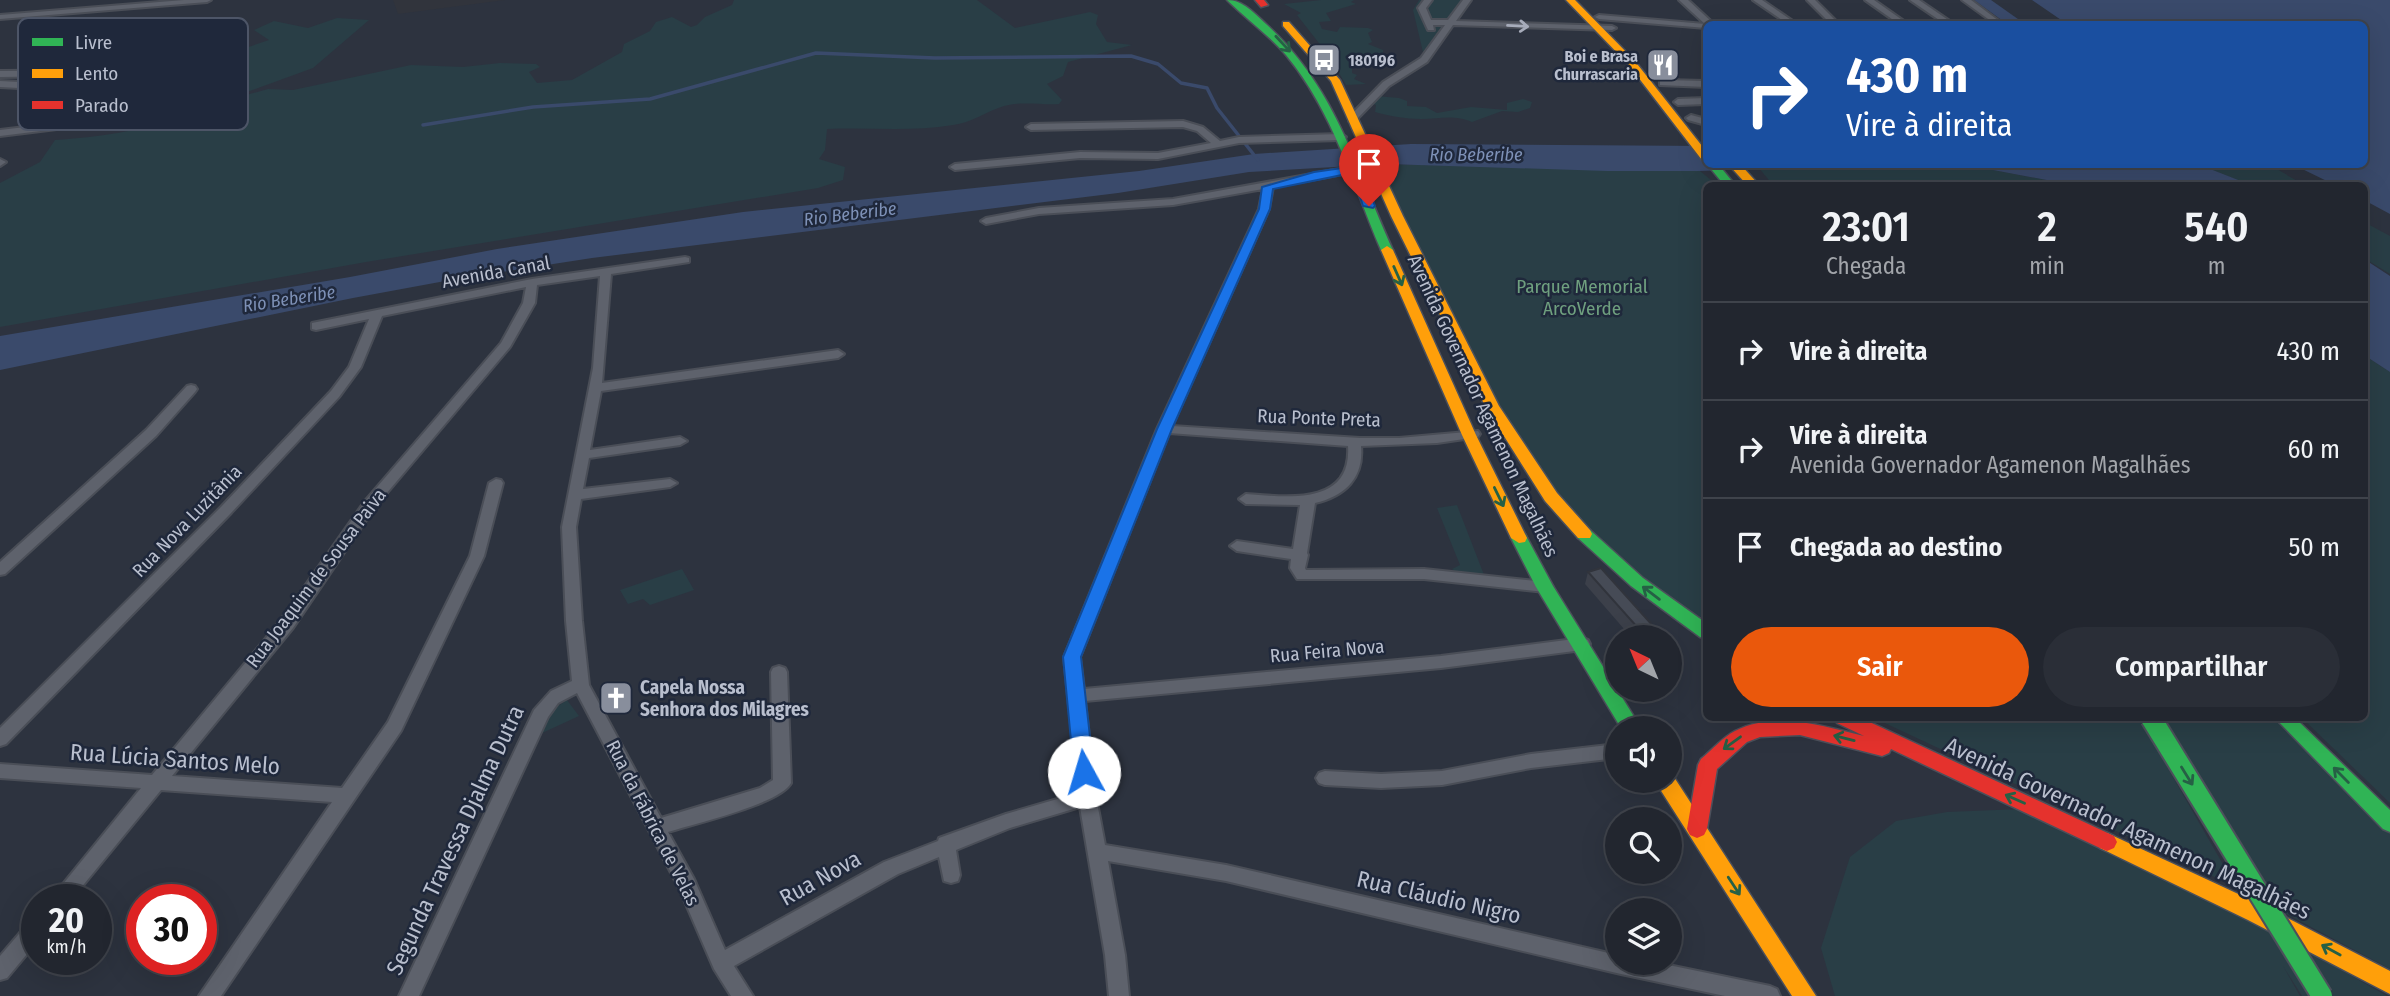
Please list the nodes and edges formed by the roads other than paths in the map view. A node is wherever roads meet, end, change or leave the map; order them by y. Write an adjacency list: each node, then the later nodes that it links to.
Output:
1 (1231, 0): 39 (main road, Avenida Governador Agamenon Magalhães, one-way to 39)
2 (1428, 0): 22 (street)
3 (1467, 0): 15 (street)
4 (1570, 0): 23 (main road)
5 (1582, 0): 23 (main road)
6 (1683, 0): 16 (street)
7 (1758, 0): 17 (street)
8 (1811, 0): 18 (street)
9 (1869, 0): 19 (street)
10 (1914, 0): 20 (street)
11 (1966, 0): 21 (street)
12 (207, 1): 14 (street)
13 (1260, 2): 34 (main road, Avenida Governador Agamenon Magalhães)
14 (0, 17)
15 (1450, 21): 22 (street); 23 (street, one-way to 23); 25 (street)
16 (1704, 21)
17 (1789, 21)
18 (1832, 21)
19 (1900, 21)
20 (1946, 21)
21 (1994, 21)
22 (1428, 22): 25 (street)
23 (1603, 24): 24 (street); 28 (main road); 36 (main road)
24 (1703, 25)
25 (1436, 42): 34 (street)
26 (0, 74): 27 (street)
27 (18, 74)
28 (1663, 83): 30 (street); 33 (main road)
29 (0, 84): 31 (street)
30 (1703, 84)
31 (18, 85)
32 (1703, 101): 33 (street)
33 (1678, 102): 36 (main road)
34 (1352, 119): 69 (main road, Avenida Governador Agamenon Magalhães, one-way to 34)
35 (1031, 127): 40 (street)
36 (1700, 129)
37 (25, 130): 38 (street)
38 (0, 133)
39 (1342, 138): 40 (street); 42 (main road, Avenida Governador Agamenon Magalhães)
40 (1217, 143): 41 (street)
41 (955, 167)
42 (1356, 168): 45 (street); 56 (main road, Avenida Governador Agamenon Magalhães, one-way to 56)
43 (1715, 168): 44 (main road)
44 (1727, 182)
45 (1268, 187): 46 (street); 55 (street)
46 (986, 221)
47 (685, 260): 48 (street, Avenida Canal)
48 (606, 272): 49 (street, Avenida Canal); 53 (street, Rua da Fábrica de Velas)
49 (532, 282): 50 (street, Avenida Canal); 83 (street, Rua Joaquim de Sousa Paiva)
50 (377, 313): 51 (street, Avenida Canal); 78 (street, Rua Nova Luzitânia)
51 (316, 326)
52 (838, 354): 53 (street)
53 (595, 388): 59 (street, Rua da Fábrica de Velas)
54 (191, 389): 67 (street)
55 (1164, 429): 58 (street, Rua Ponte Preta); 73 (street)
56 (1471, 435): 58 (street, Rua Ponte Preta); 68 (main road, Avenida Governador Agamenon Magalhães, one-way to 68)
57 (680, 441): 59 (street)
58 (1354, 441): 64 (street)
59 (581, 455): 62 (street, Rua da Fábrica de Velas)
60 (496, 482): 85 (street)
61 (670, 482): 62 (street)
62 (573, 495): 72 (street, Rua da Fábrica de Velas)
63 (1246, 499): 64 (street)
64 (1308, 501): 66 (street)
65 (1237, 546): 66 (street)
66 (1300, 555): 68 (street)
67 (0, 570)
68 (1545, 587): 70 (main road, Avenida Governador Agamenon Magalhães)
69 (1703, 630)
70 (1582, 644): 73 (street, Rua Feira Nova); 74 (main road, Avenida Governador Agamenon Magalhães)
71 (779, 672): 88 (street)
72 (581, 685): 88 (street, Rua da Fábrica de Velas); 99 (street, Segunda Travessa Djalma Dutra)
73 (1076, 696): 86 (street)
74 (1624, 716)
75 (1850, 721): 80 (main road, Avenida Governador Agamenon Magalhães)
76 (2153, 721): 104 (main road, one-way to 104, bridge)
77 (2287, 721): 87 (main road, one-way to 77)
78 (0, 739)
79 (1605, 752): 82 (street)
80 (1927, 759): 89 (main road, one-way to 89); 97 (main road, Avenida Governador Agamenon Magalhães, one-way to 80)
81 (0, 771): 83 (street, Rua Lúcia Santos Melo)
82 (1325, 778)
83 (156, 782): 85 (street, Rua Lúcia Santos Melo); 93 (street, Rua Joaquim de Sousa Paiva)
84 (1673, 793): 89 (main road)
85 (347, 796): 98 (street)
86 (1087, 797): 90 (street, Rua Nova); 91 (street)
87 (2390, 823)
88 (658, 827): 95 (street, Rua da Fábrica de Velas)
89 (1697, 829): 103 (main road, one-way to 103)
90 (946, 844): 92 (street); 95 (street, Rua Nova)
91 (1096, 851): 101 (street); 102 (street, Rua Cláudio Nigro)
92 (951, 874)
93 (72, 884)
94 (21, 946): 96 (street)
95 (721, 963): 100 (street, Rua da Fábrica de Velas)
96 (0, 971)
97 (2390, 983)
98 (209, 996)
99 (409, 996)
100 (743, 996)
101 (1119, 996)
102 (1770, 996)
103 (1805, 996)
104 (2322, 996)

